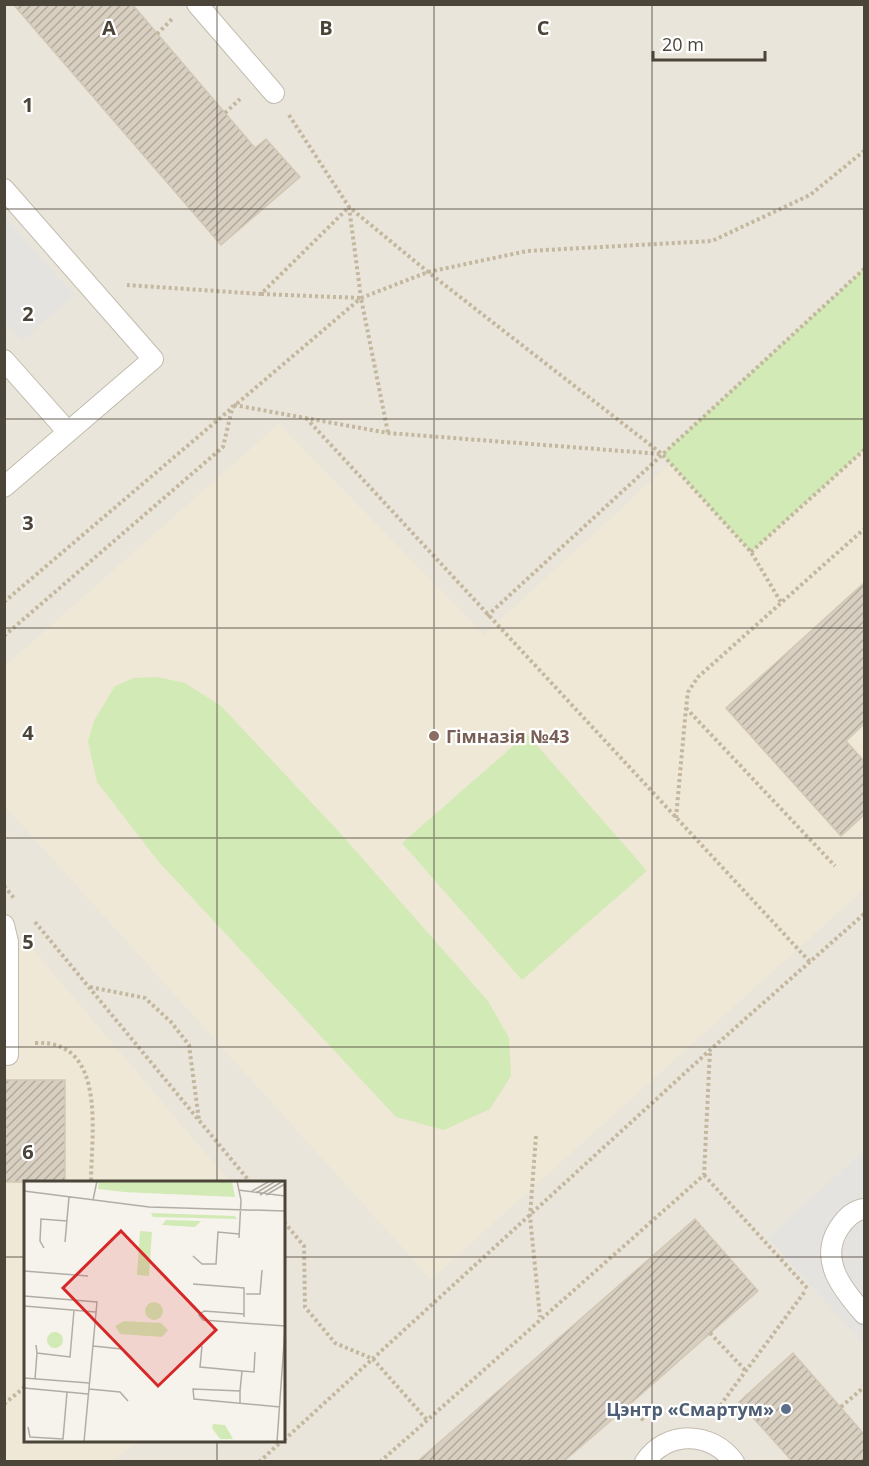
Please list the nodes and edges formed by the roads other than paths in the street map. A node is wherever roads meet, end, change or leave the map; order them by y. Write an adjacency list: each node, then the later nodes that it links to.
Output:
1 (197, 4): 2 (lane)
2 (274, 93)
3 (4, 189): 5 (lane)
4 (4, 360): 5 (lane)
5 (68, 432): 6 (lane)
6 (4, 487)
7 (4, 925): 8 (lane)
8 (8, 1050)
9 (864, 1209): 10 (lane)
10 (864, 1314)
11 (645, 1461): 12 (lane)
12 (734, 1461)

